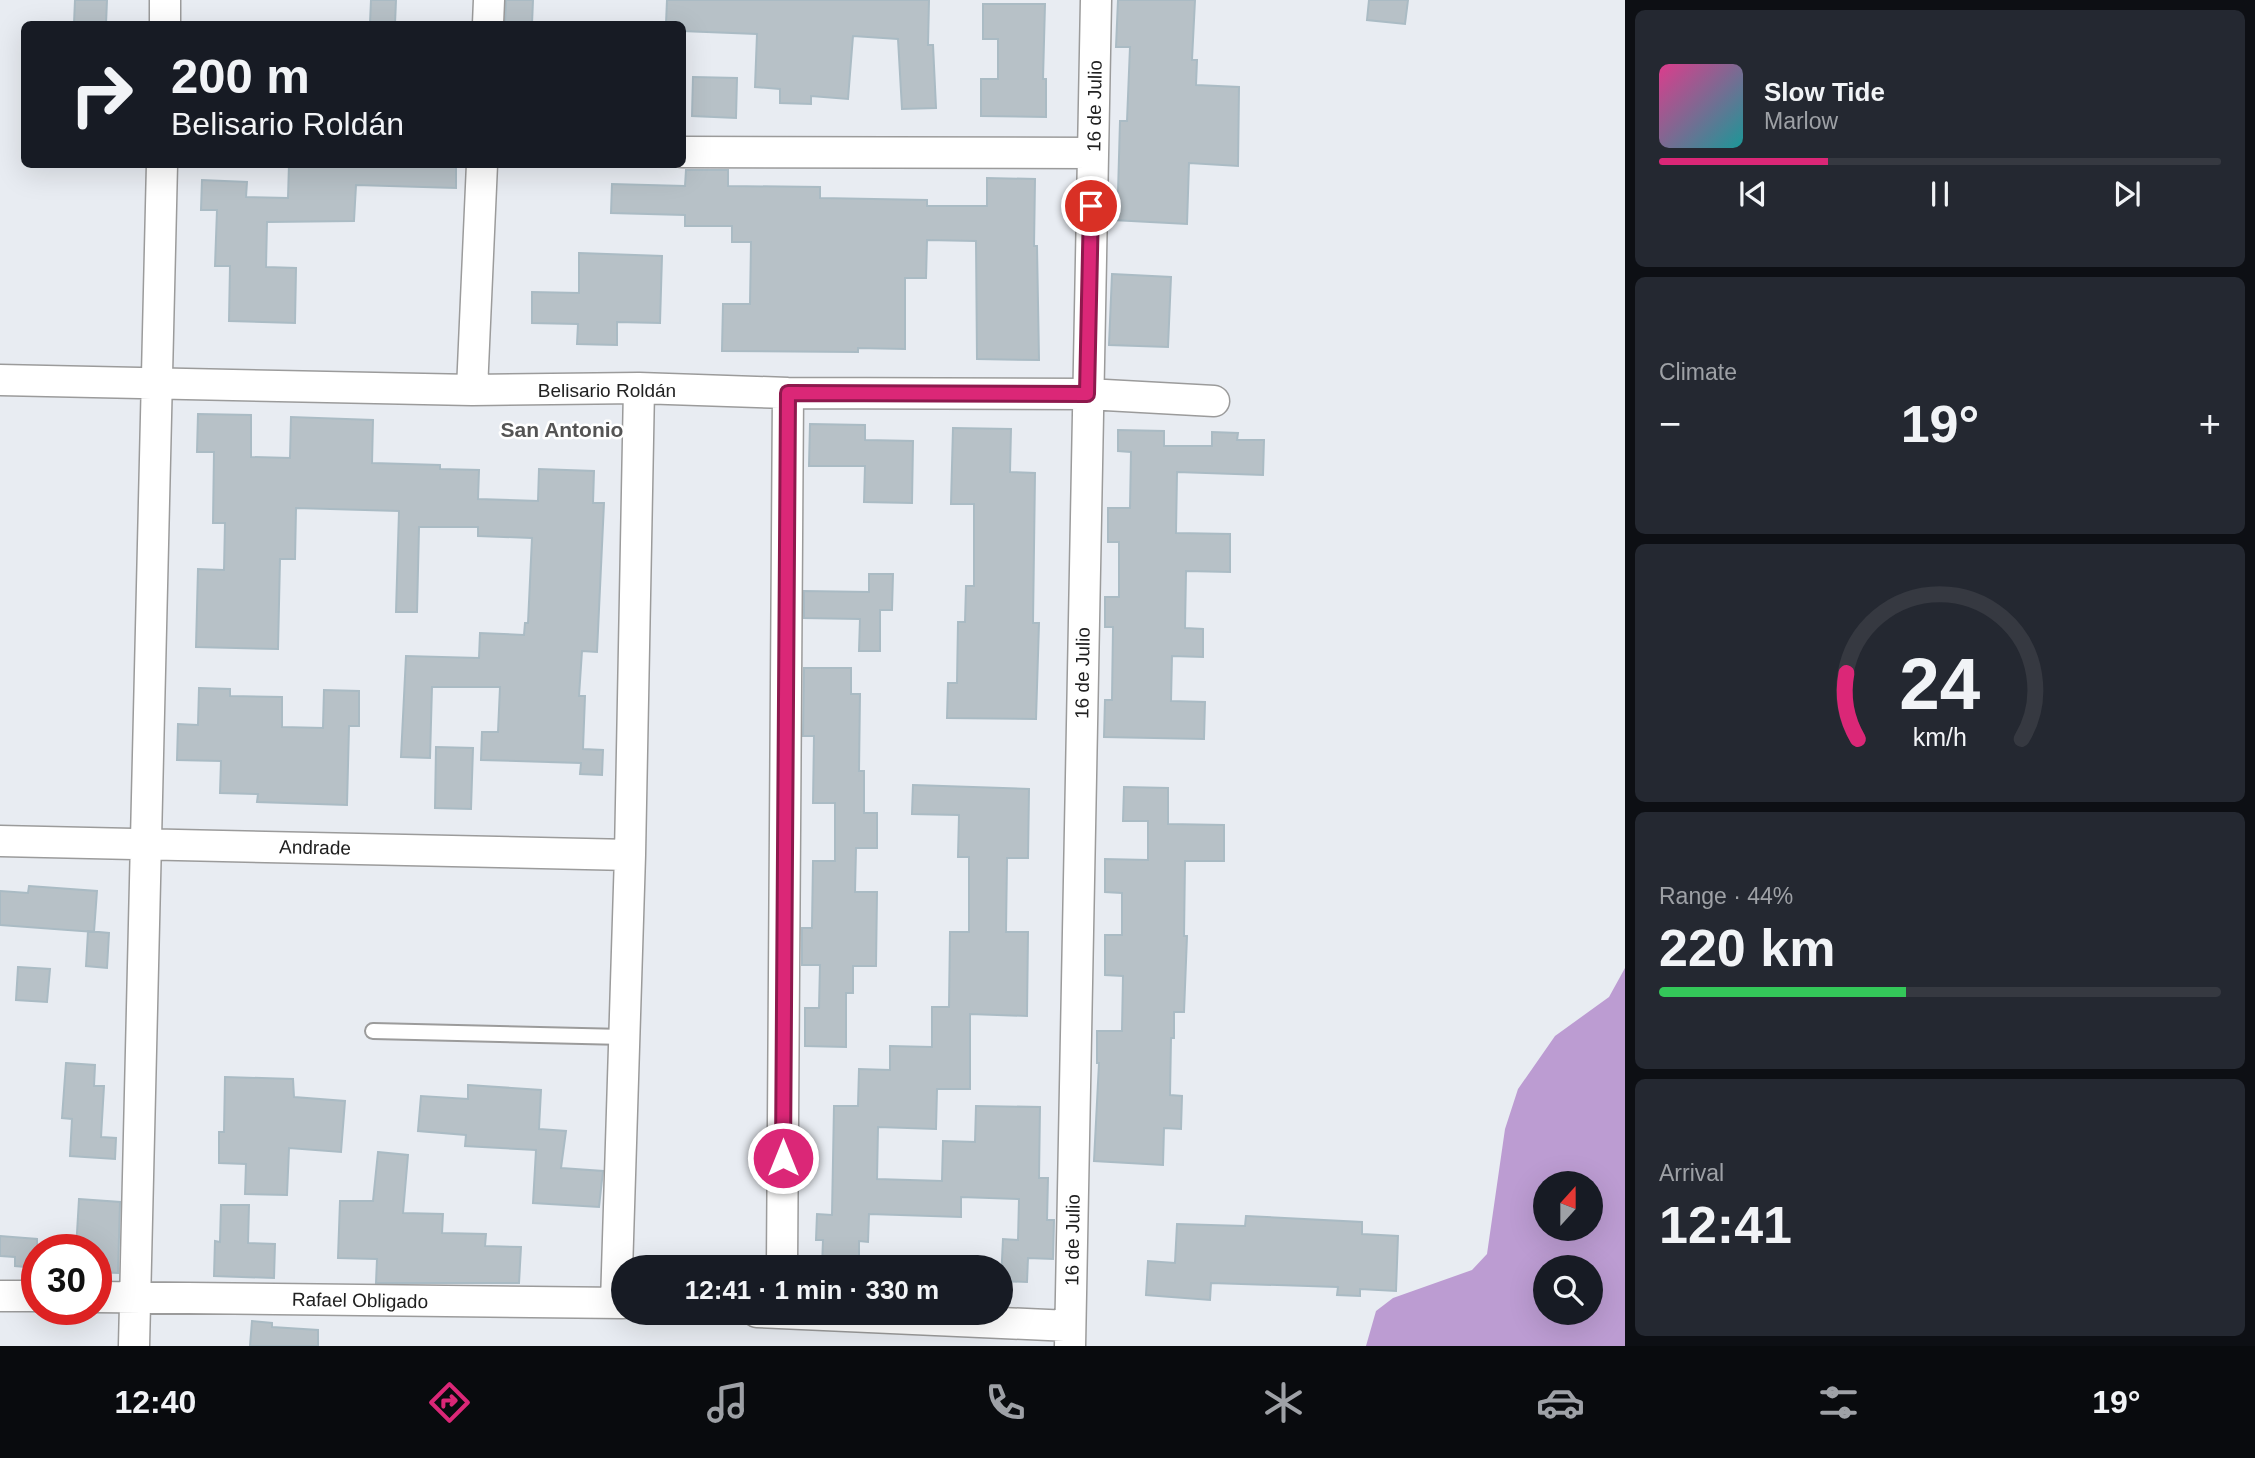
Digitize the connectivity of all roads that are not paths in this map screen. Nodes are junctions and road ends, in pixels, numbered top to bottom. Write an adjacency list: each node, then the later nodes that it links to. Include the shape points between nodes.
1 (165, 0): 4 (street)
2 (489, 0): 5 (street)
3 (1096, 0): 7 (street, 16 de Julio)
4 (165, 21)
5 (488, 21)
6 (686, 152): 7 (street)
7 (1093, 153): 15 (street, 16 de Julio)
8 (162, 168): 11 (street)
9 (482, 168): 13 (street)
10 (0, 380): 11 (street, Belisario Roldán)
11 (158, 385): 13 (street, Belisario Roldán); 18 (street)
12 (639, 388): 13 (street, Belisario Roldán); 14 (street, Belisario Roldán); 19 (street)
13 (471, 390)
14 (788, 393): 15 (street, Belisario Roldán); 23 (street)
15 (1087, 394): 16 (street, Belisario Roldán); 30 (street, 16 de Julio)
16 (1214, 401)
17 (0, 841): 18 (street, Andrade)
18 (144, 844): 19 (street, Andrade); 27 (street)
19 (630, 855): 21 (street)
20 (373, 1031): 21 (lane)
21 (625, 1037): 22 (street)
22 (621, 1255)
23 (782, 1255)
24 (0, 1296): 25 (street)
25 (21, 1296)
26 (112, 1297): 27 (street, Rafael Obligado)
27 (136, 1297): 28 (street, Rafael Obligado); 31 (street)
28 (611, 1303)
29 (928, 1325): 30 (street)
30 (1070, 1336)
31 (134, 1346)

